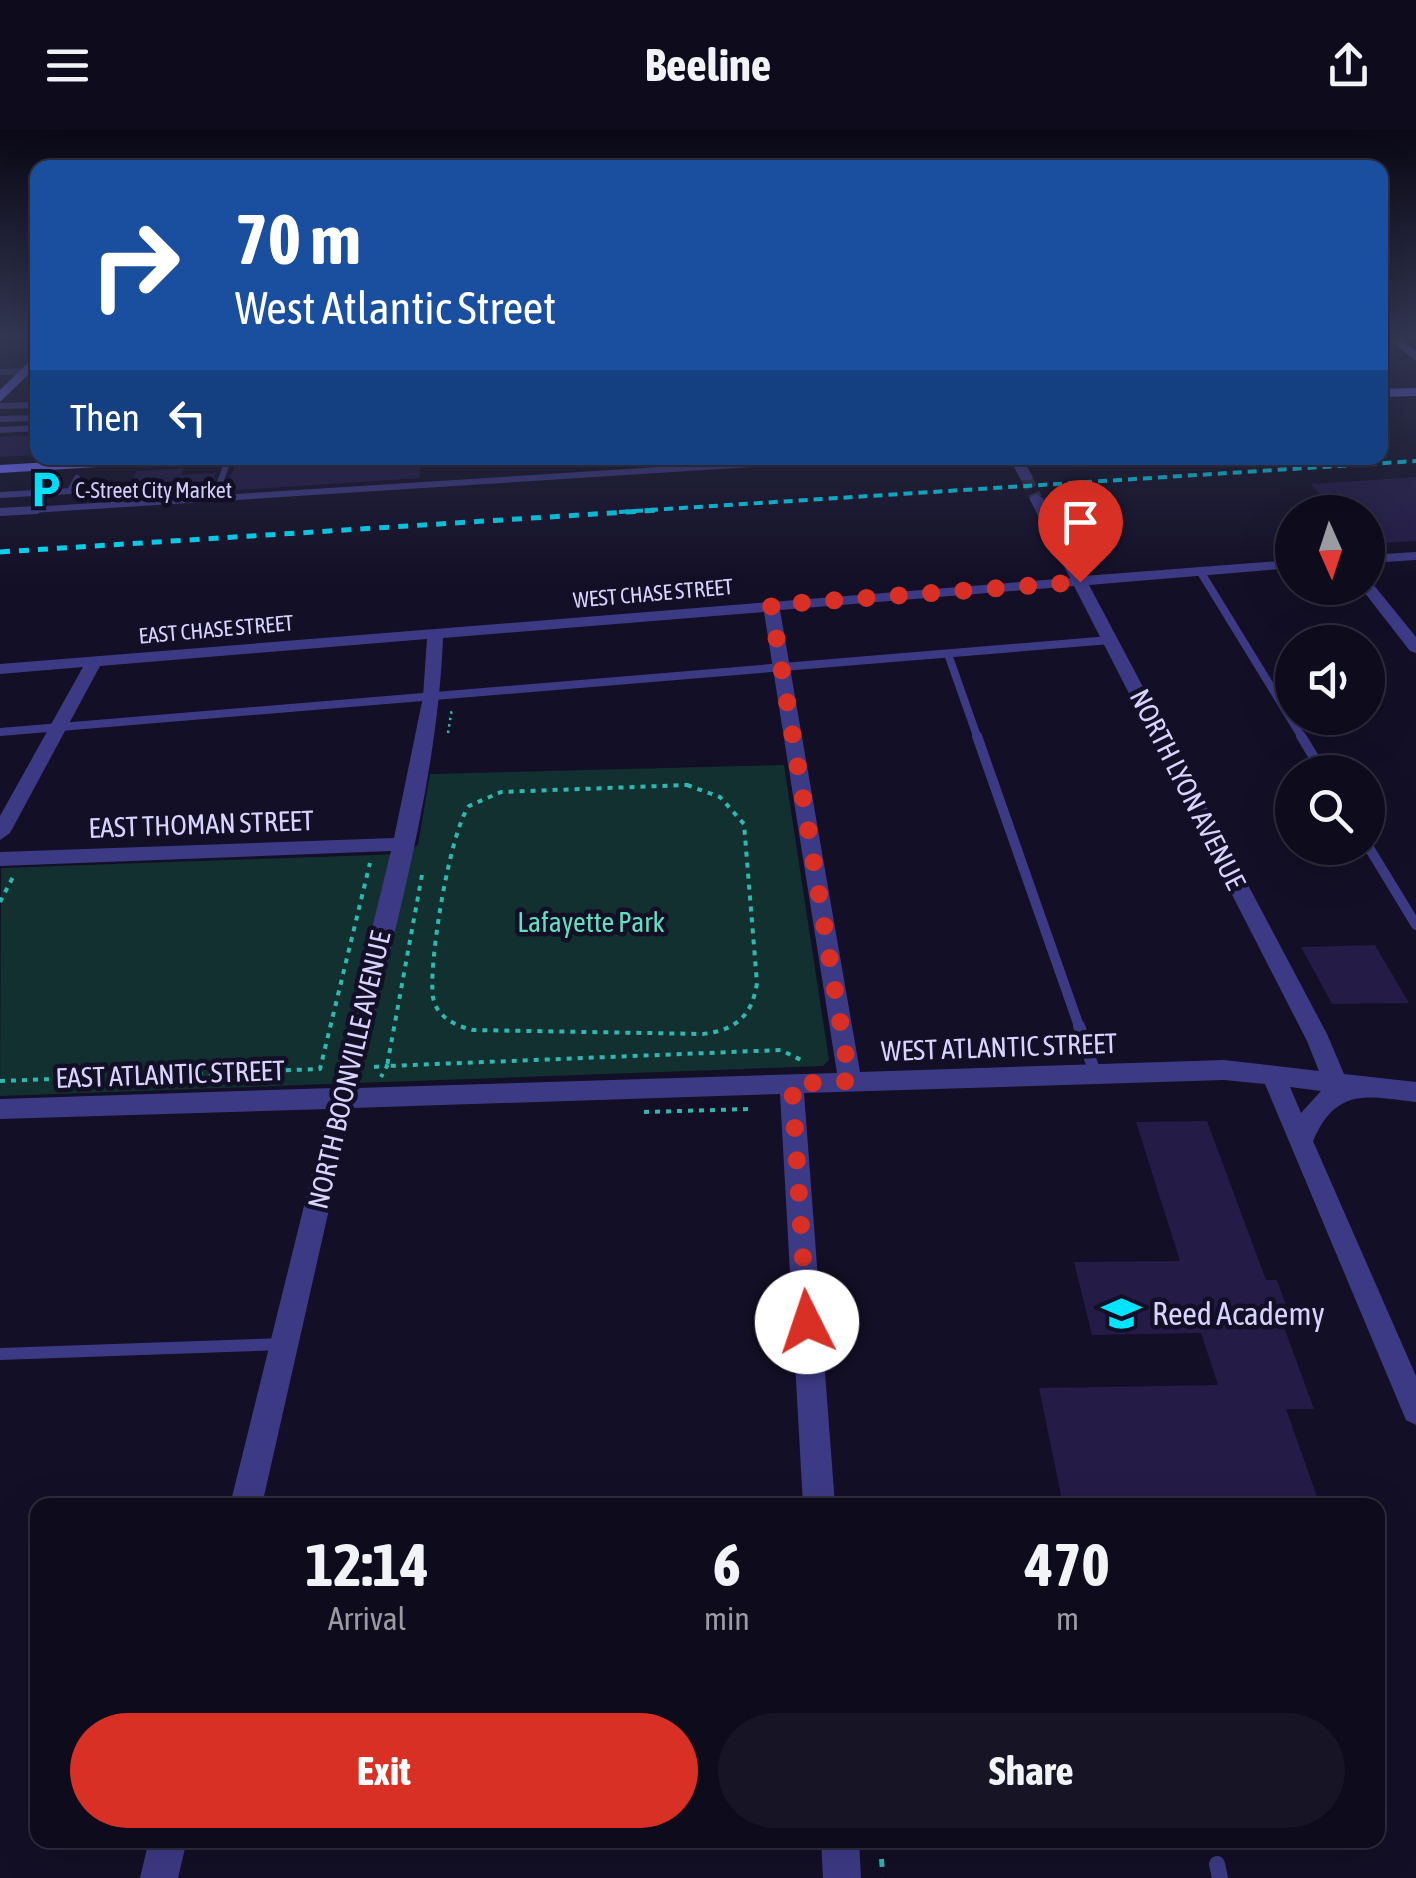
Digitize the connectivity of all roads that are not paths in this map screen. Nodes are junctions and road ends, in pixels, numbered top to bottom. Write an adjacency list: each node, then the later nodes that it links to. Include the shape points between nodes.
1 (0, 418): 2 (lane)
2 (30, 418)
3 (30, 428): 4 (lane)
4 (0, 430)
5 (65, 465): 9 (street)
6 (226, 465): 12 (lane)
7 (692, 465): 15 (lane)
8 (1020, 465): 10 (street)
9 (0, 469)
10 (1026, 477)
11 (77, 478): 13 (lane, via 70,491)
12 (218, 488)
13 (0, 496)
14 (1036, 498): 20 (street, NORTH LYON AVENUE)
15 (0, 512)
16 (1416, 556): 17 (street)
17 (1385, 558)
18 (1275, 565): 19 (street, WEST CHASE STREET)
19 (1200, 572): 20 (street, WEST CHASE STREET); 33 (lane)
20 (1080, 582): 21 (street, WEST CHASE STREET); 24 (street, NORTH LYON AVENUE)
21 (771, 605): 23 (street, WEST CHASE STREET); 28 (street)
22 (1382, 605): 25 (street)
23 (435, 634): 27 (street, EAST CHASE STREET); 30 (street, NORTH BOONVILLE AVENUE)
24 (1110, 640): 26 (lane); 43 (street, NORTH LYON AVENUE)
25 (1416, 648)
26 (948, 654): 28 (lane); 39 (lane)
27 (94, 662): 29 (street, EAST CHASE STREET); 31 (street)
28 (782, 668): 30 (lane); 42 (street)
29 (0, 670)
30 (432, 697): 31 (lane); 35 (street, NORTH BOONVILLE AVENUE)
31 (58, 727): 32 (lane); 34 (street)
32 (0, 732)
33 (1313, 755)
34 (0, 833)
35 (401, 851): 36 (street, EAST THOMAN STREET); 46 (street, NORTH BOONVILLE AVENUE)
36 (0, 859)
37 (1380, 865): 38 (lane)
38 (1416, 925)
39 (1096, 1073): 41 (street, WEST ATLANTIC STREET, via 1224,1070); 42 (street, WEST ATLANTIC STREET)
40 (802, 1075): 42 (street, WEST ATLANTIC STREET); 46 (street, WEST ATLANTIC STREET); 53 (street)
41 (1274, 1078): 43 (street, WEST ATLANTIC STREET); 48 (street)
42 (850, 1081)
43 (1335, 1082): 44 (street, WEST ATLANTIC STREET)
44 (1364, 1087): 45 (street, WEST ATLANTIC STREET); 48 (street, via 1330,1095 1314,1110)
45 (1416, 1092)
46 (342, 1096): 47 (street, EAST ATLANTIC STREET); 49 (street, NORTH BOONVILLE AVENUE)
47 (0, 1109)
48 (1301, 1141): 51 (street)
49 (284, 1344): 50 (lane); 52 (street, NORTH BOONVILLE AVENUE)
50 (0, 1354)
51 (1416, 1410)
52 (248, 1498)
53 (818, 1498)
54 (166, 1848): 56 (street)
55 (840, 1848): 57 (street)
56 (160, 1878)
57 (842, 1878)

